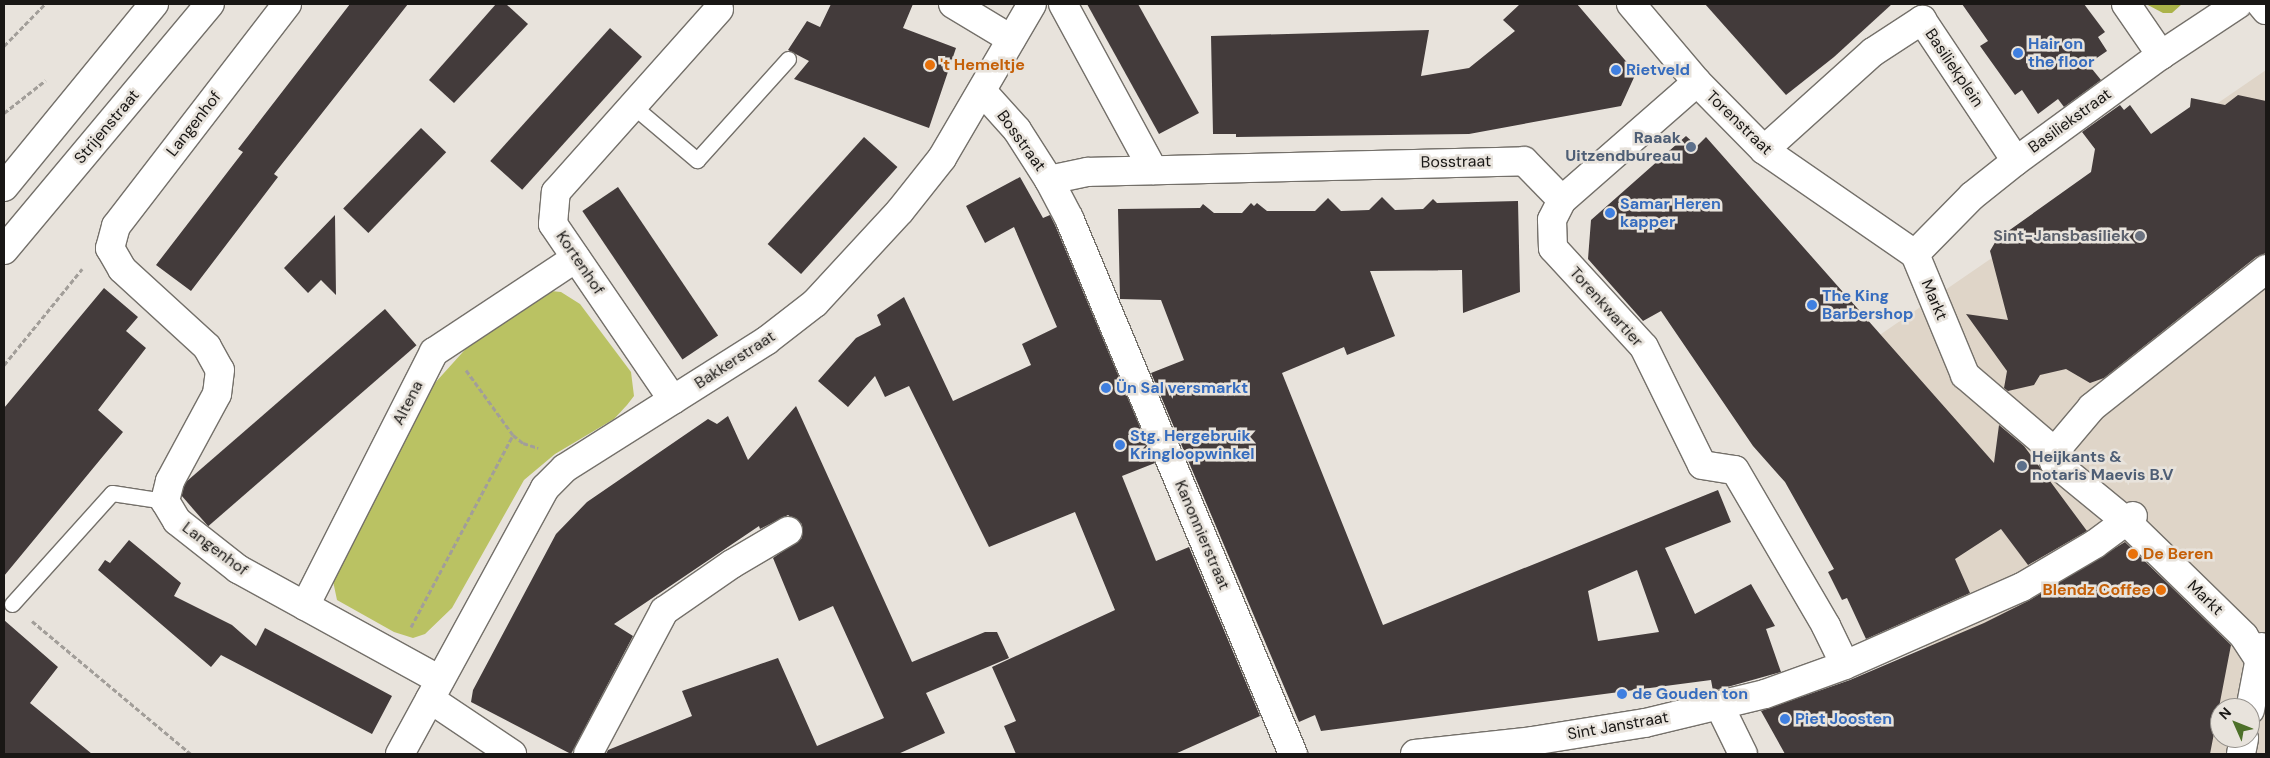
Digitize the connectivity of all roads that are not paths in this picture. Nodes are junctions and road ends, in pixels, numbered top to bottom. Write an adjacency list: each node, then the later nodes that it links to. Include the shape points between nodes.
1 (154, 4): 23 (street)
2 (210, 4): 25 (street, Strijenstraat)
3 (287, 4): 31 (street, Langenhof, via 116,226 110,248 122,269 207,347 220,370 217,394 170,481)
4 (953, 4): 13 (street)
5 (1032, 4): 13 (street, Bakkerstraat)
6 (1063, 4): 21 (street)
7 (1631, 4): 16 (street, Torenstraat)
8 (2126, 4): 14 (street)
9 (2261, 4): 12 (street)
10 (2223, 7): 14 (street, Basiliekstraat)
11 (719, 9): 18 (street, Kortenhof)
12 (2266, 10)
13 (1011, 39): 17 (street, Bakkerstraat)
14 (2161, 54): 20 (street, Basiliekstraat)
15 (788, 59): 18 (lane, via 697,160)
16 (1697, 82): 19 (street, Torenstraat); 24 (street)
17 (982, 91): 22 (street, Bosstraat, via 1017,130); 29 (street, Bakkerstraat, via 930,173 900,211 815,303 766,341)
18 (633, 106): 27 (street, Kortenhof, via 556,192 553,224)
19 (1764, 150): 20 (street, Basiliekplein, via 1873,52 1922,20); 26 (street, Torenstraat)
20 (2016, 161): 26 (street, Basiliekstraat, via 1972,196)
21 (1153, 170): 22 (street, Bosstraat, via 1088,172); 24 (street, Bosstraat, via 1524,161)
22 (1049, 180): 44 (street, Kanonnierstraat, via 1069,218)
23 (4, 187)
24 (1562, 200): 37 (street, Torenkwartier, via 1552,220 1553,248 1644,347 1702,465 1735,470 1826,626)
25 (4, 250)
26 (1915, 254): 30 (street, Markt, via 1965,375)
27 (576, 258): 29 (street, Kortenhof); 35 (street, Altena, via 434,352)
28 (2266, 269): 30 (street, via 2092,407)
29 (673, 400): 38 (street, Bakkerstraat, via 565,468 545,488)
30 (2057, 453): 32 (street, Markt, via 2054,462)
31 (165, 501): 34 (lane, via 112,494); 35 (street, Langenhof, via 177,521 210,550)
32 (2130, 519): 36 (street, Markt); 37 (street, Sint Janstraat, via 2095,544 2022,586)
33 (788, 531): 43 (street, via 732,564 664,611)
34 (12, 604)
35 (305, 606): 38 (street, Langenhof, via 396,654)
36 (2263, 653): 39 (street)
37 (1845, 665): 40 (street, Sint Janstraat)
38 (435, 689): 41 (street, Bakkerstraat); 42 (street)
39 (2253, 698)
40 (1720, 707): 45 (street, Sint Janstraat, via 1532,741); 46 (street)
41 (400, 754)
42 (512, 754)
43 (588, 754)
44 (1293, 754)
45 (1415, 754)
46 (1743, 754)

